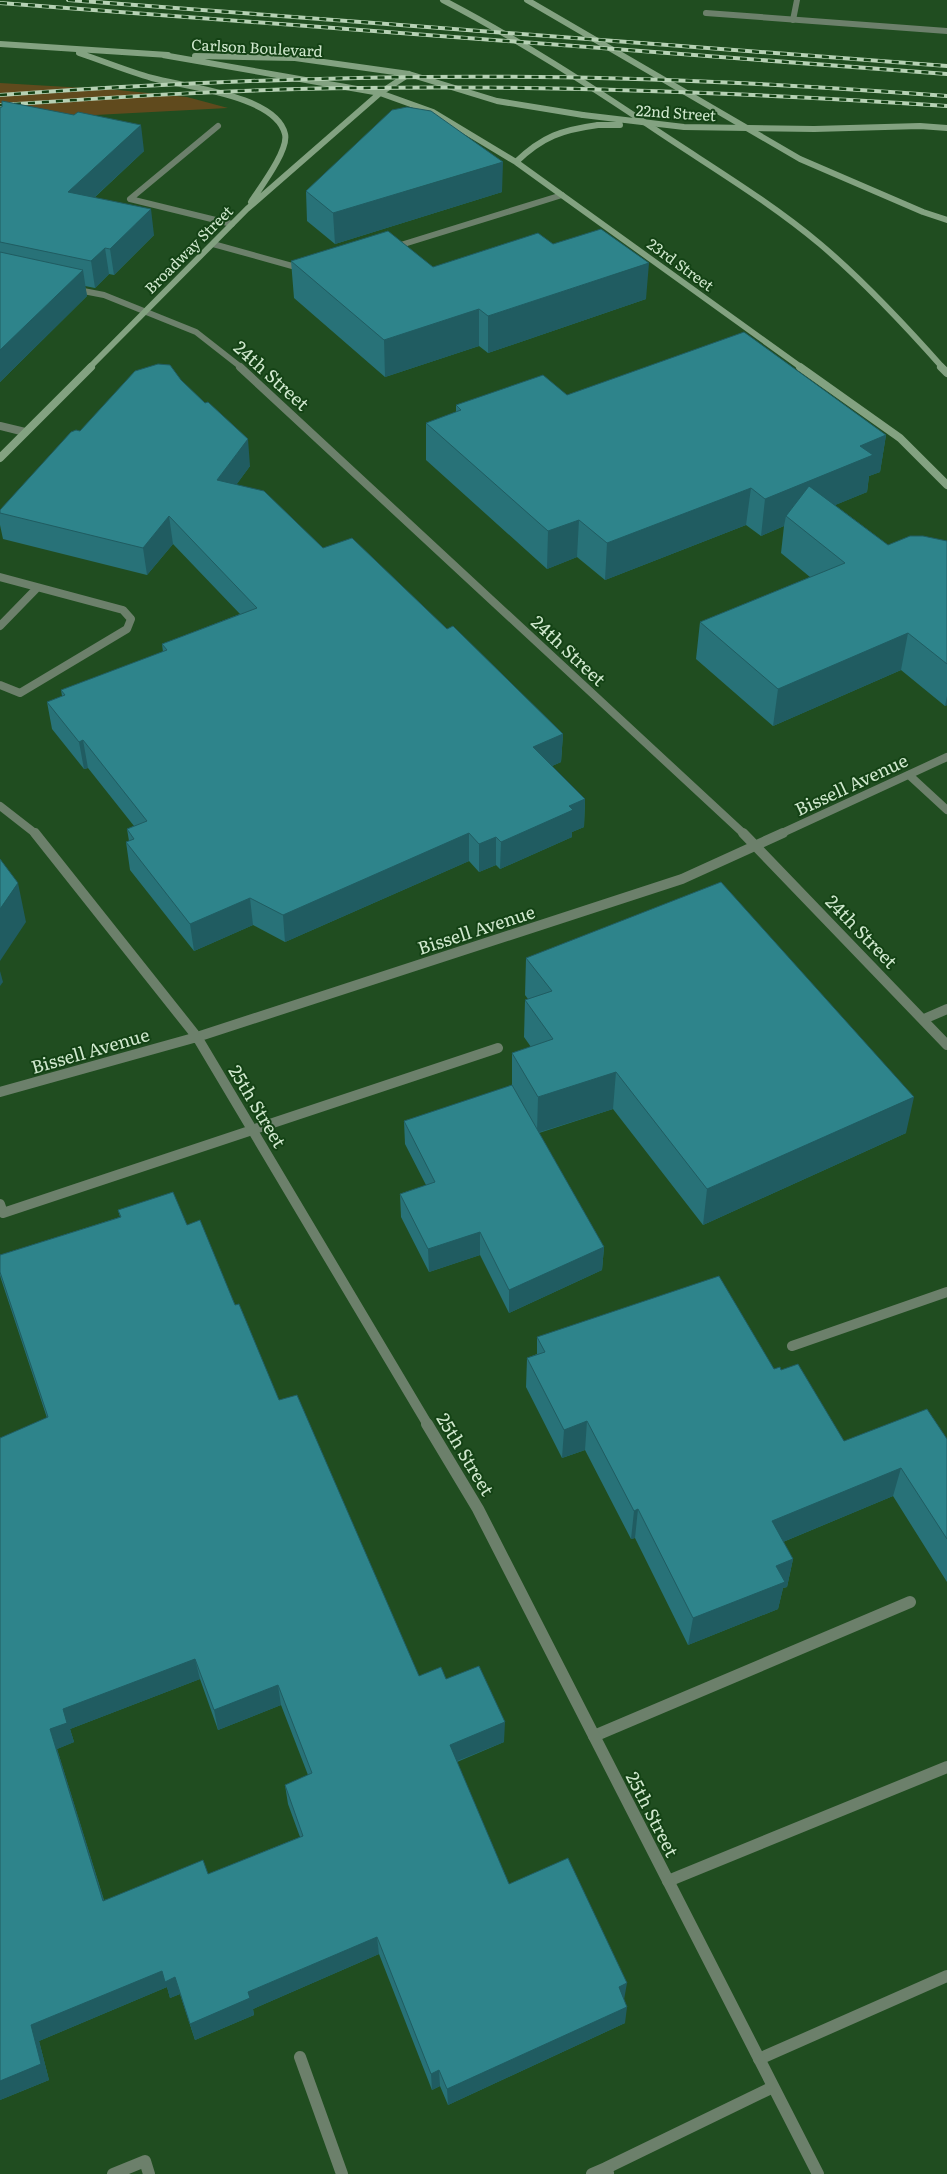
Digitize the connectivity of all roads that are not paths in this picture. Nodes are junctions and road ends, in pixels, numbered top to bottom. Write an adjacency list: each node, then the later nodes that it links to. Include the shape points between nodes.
1 (443, 0): 27 (main road, via 497,27 568,70 776,212 840,261 904,324)
2 (527, 0): 20 (main road, via 800,160)
3 (798, 0): 5 (street)
4 (706, 13): 5 (street)
5 (793, 20): 7 (street)
6 (947, 26): 7 (street)
7 (932, 30): 8 (street)
8 (947, 31)
9 (0, 44): 10 (main road, Carlson Boulevard)
10 (66, 49): 11 (main road, Carlson Boulevard); 19 (main road, via 154,78 236,97 274,117 285,135 284,146)
11 (163, 55): 12 (main road, Carlson Boulevard, via 295,58); 13 (main road, Carlson Boulevard)
12 (409, 74): 13 (main road, Broadway Street); 15 (main road, 22nd Street, bridge, via 497,101)
13 (380, 93): 17 (main road, 23rd Street, via 433,112); 19 (main road, Broadway Street)
14 (218, 126): 21 (street, via 130,199)
15 (684, 127): 16 (main road, 22nd Street, bridge); 17 (main road, bridge, via 598,125 559,131 539,141)
16 (947, 128)
17 (516, 162): 18 (main road, 23rd Street)
18 (562, 195): 23 (street); 31 (main road, 23rd Street, via 900,438)
19 (247, 209): 21 (main road, Broadway Street)
20 (947, 220)
21 (232, 224): 22 (main road, Broadway Street)
22 (213, 244): 24 (street); 26 (main road, Broadway Street)
23 (381, 251)
24 (311, 271)
25 (66, 287): 26 (street, 24th Street, via 104,296)
26 (143, 312): 29 (main road, Broadway Street); 40 (street, 24th Street, via 196,332 229,356)
27 (947, 374)
28 (0, 426): 29 (street)
29 (26, 432): 30 (main road, Broadway Street)
30 (0, 458)
31 (947, 485)
32 (0, 577): 33 (street)
33 (37, 588): 34 (street); 35 (street, via 123,610 131,619 127,629 20,693)
34 (0, 626)
35 (0, 685)
36 (947, 757): 37 (street, Bissell Avenue)
37 (909, 775): 39 (street); 40 (street, Bissell Avenue)
38 (0, 806): 43 (street, 25th Street, via 35,832)
39 (947, 810)
40 (756, 845): 42 (street, 24th Street); 43 (street, Bissell Avenue, via 682,879)
41 (947, 1009): 42 (street)
42 (924, 1019): 44 (street, 24th Street)
43 (197, 1037): 46 (street, Bissell Avenue); 47 (street, 25th Street)
44 (947, 1045)
45 (498, 1048): 47 (street)
46 (0, 1092)
47 (253, 1130): 48 (street, via 3,1213); 52 (street, 25th Street, via 478,1508)
48 (0, 1204)
49 (947, 1292): 50 (street)
50 (792, 1346)
51 (910, 1602): 52 (street)
52 (594, 1736): 54 (street, 25th Street)
53 (947, 1767): 54 (street)
54 (668, 1881): 57 (street, 25th Street)
55 (947, 1976): 57 (street)
56 (300, 2057): 62 (street)
57 (759, 2059): 58 (street, 25th Street)
58 (773, 2087): 59 (street); 63 (street, 25th Street)
59 (602, 2172)
60 (113, 2174): 61 (street, via 145,2161)
61 (149, 2174)
62 (342, 2174)
63 (818, 2174)

